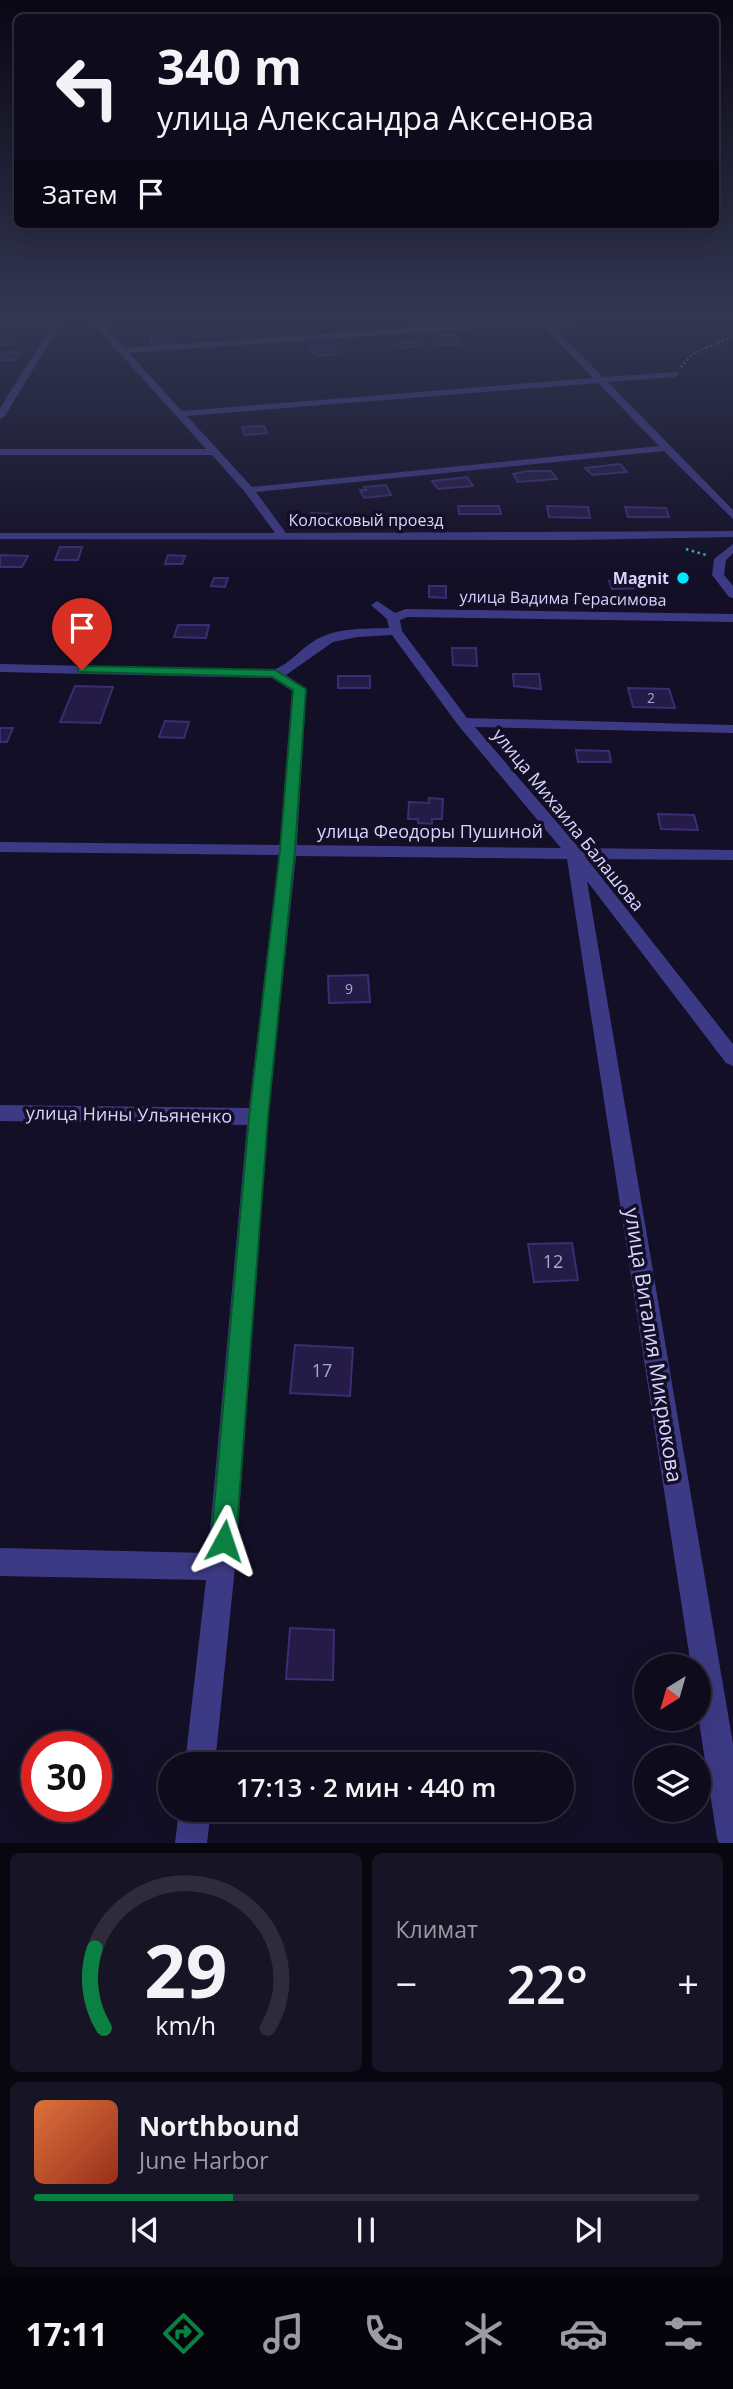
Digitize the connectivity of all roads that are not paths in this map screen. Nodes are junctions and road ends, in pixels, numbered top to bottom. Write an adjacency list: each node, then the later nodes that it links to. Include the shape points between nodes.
1 (171, 403): 4 (street)
2 (310, 403): 4 (street)
3 (626, 403): 5 (street)
4 (181, 414): 7 (street)
5 (668, 448): 8 (street); 9 (street)
6 (0, 452): 7 (street)
7 (212, 452): 8 (street)
8 (249, 491): 11 (street)
9 (733, 516)
10 (733, 534): 11 (street, Колосковый проезд)
11 (282, 535): 12 (street, Колосковый проезд)
12 (0, 536)
13 (733, 547): 14 (street, via 720,559 718,575)
14 (733, 594)
15 (377, 605): 17 (street, улица Михаила Балашова)
16 (733, 618): 17 (street, улица Вадима Герасимова, via 406,614)
17 (394, 625): 19 (street, улица Вадима Герасимова, via 320,643 294,667); 20 (street, улица Михаила Балашова)
18 (0, 668): 19 (street)
19 (275, 674): 23 (street, via 299,689)
20 (463, 722): 21 (street); 24 (street, улица Михаила Балашова)
21 (733, 729)
22 (0, 847): 23 (street, улица Феодоры Пушиной)
23 (288, 850): 24 (street, улица Феодоры Пушиной); 28 (street)
24 (574, 853): 25 (street, улица Феодоры Пушиной); 26 (street, улица Михаила Балашова); 33 (street, улица Виталия Микрюкова)
25 (733, 855)
26 (733, 1058)
27 (0, 1113): 28 (street, улица Нины Ульяненко)
28 (258, 1117): 30 (street)
29 (0, 1562): 30 (street)
30 (221, 1567): 31 (street)
31 (201, 1752)
32 (194, 1822): 34 (street)
33 (733, 1838)
34 (191, 1843)

